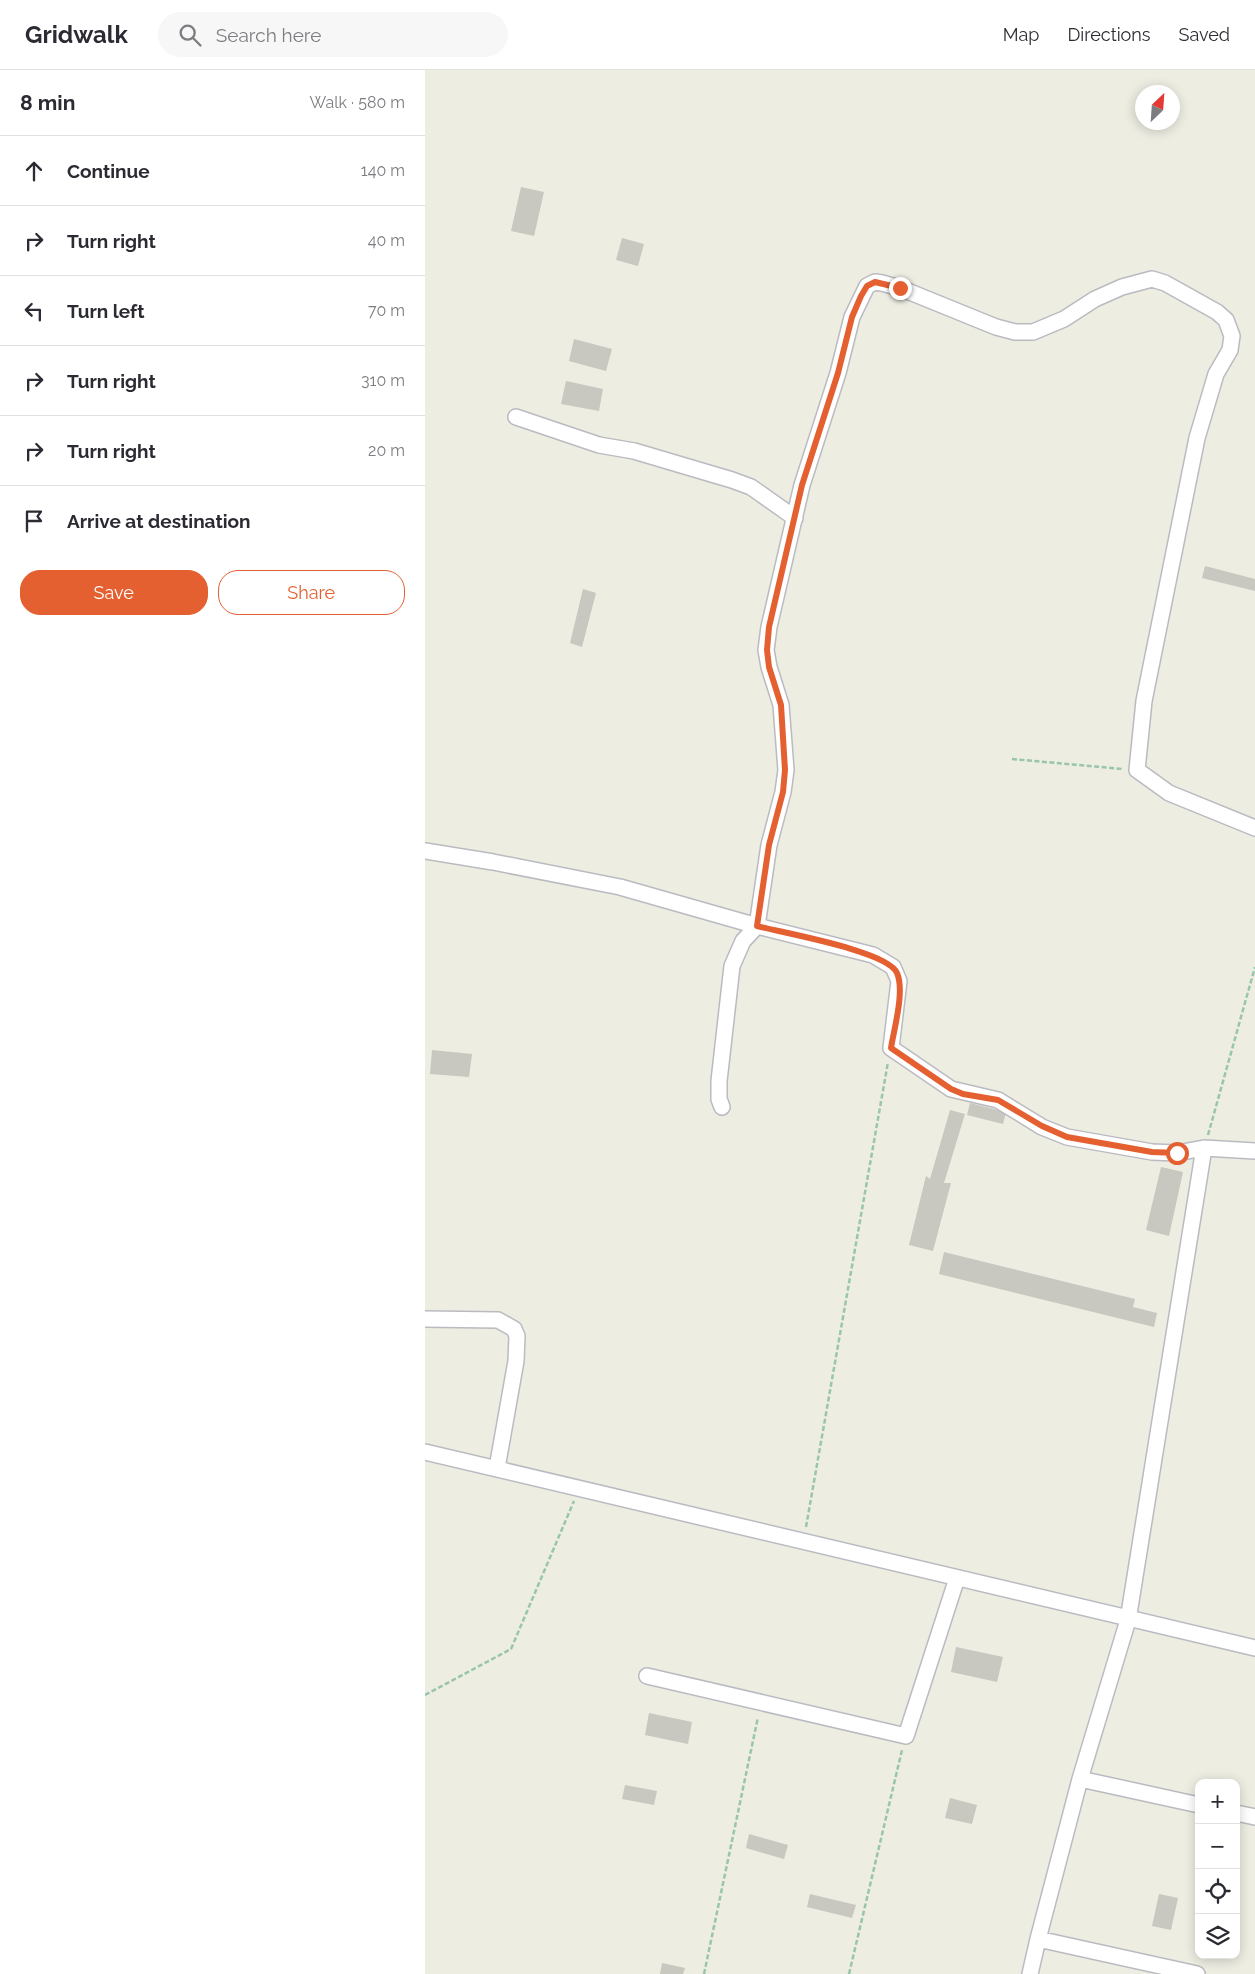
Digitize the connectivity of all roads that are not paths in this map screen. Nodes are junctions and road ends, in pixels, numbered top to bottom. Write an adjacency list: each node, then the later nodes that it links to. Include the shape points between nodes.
1 (516, 417): 2 (street, via 599,445 643,453 732,480 751,487)
2 (795, 518): 3 (street, via 852,317 867,286 875,282 900,288 1015,332 1033,332 1064,319 1095,299 1152,279 1217,312 1230,327 1230,350 1216,374 1197,438 1144,701 1137,770 1169,793); 5 (street, via 773,605 767,650 781,705 785,770)
3 (1255, 828)
4 (425, 851): 5 (street, via 620,887)
5 (757, 926): 6 (street, via 743,941 732,966 719,1081); 7 (street, via 873,955 893,967 899,981 899,995 891,1048 951,1089 998,1100 1067,1137 1152,1152 1177,1153)
6 (722, 1107)
7 (1204, 1148): 8 (street); 13 (street)
8 (1255, 1151)
9 (425, 1319): 11 (street, via 498,1320 514,1329 517,1336 516,1361)
10 (425, 1452): 11 (street)
11 (497, 1468): 12 (street)
12 (957, 1578): 13 (street); 15 (street, via 906,1736)
13 (1129, 1620): 14 (street); 16 (street)
14 (1255, 1648)
15 (647, 1676)
16 (1080, 1779): 17 (street); 20 (street)
17 (1195, 1804)
18 (1240, 1814): 19 (street)
19 (1255, 1817)
20 (1038, 1939): 21 (street); 22 (street)
21 (1030, 1974)
22 (1197, 1974)

